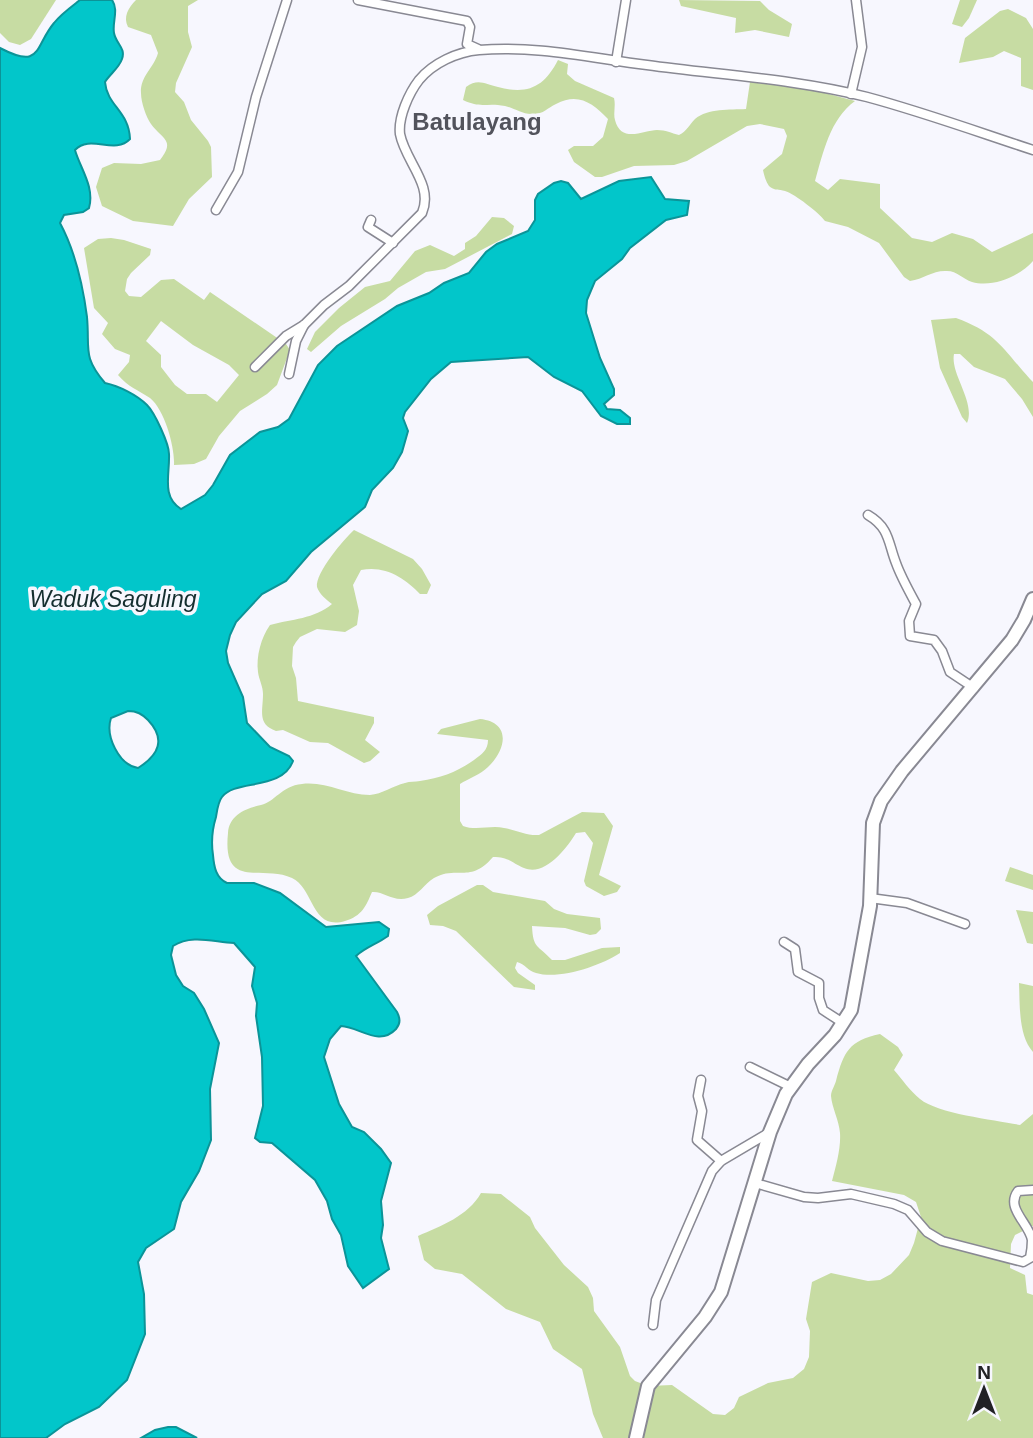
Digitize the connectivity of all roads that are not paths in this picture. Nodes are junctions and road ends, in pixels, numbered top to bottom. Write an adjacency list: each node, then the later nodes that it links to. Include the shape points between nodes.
1 (287, 0): 9 (street, via 238,172)
2 (358, 0): 5 (street, via 467,21 467,44)
3 (626, 0): 6 (street)
4 (856, 0): 7 (street, via 862,47)
5 (478, 50): 6 (street, via 569,52); 11 (street, via 430,68 412,90 400,134 426,202 422,213)
6 (616, 62): 7 (street)
7 (851, 94): 8 (street)
8 (1033, 150)
9 (216, 210)
10 (371, 220): 11 (street, via 368,227)
11 (393, 243): 12 (street)
12 (304, 325): 13 (street); 14 (street)
13 (255, 367)
14 (289, 374)
15 (868, 515): 17 (street, via 892,545 895,562 916,604 909,636 934,640 950,672)
16 (1033, 599): 17 (main road, via 1012,640)
17 (974, 688): 18 (main road, via 881,801 873,823)
18 (870, 898): 19 (street, via 907,903); 21 (main road, via 853,1004)
19 (965, 924)
20 (784, 942): 21 (street, via 794,949 798,972 819,983 823,1010)
21 (843, 1023): 24 (main road)
22 (750, 1067): 24 (street)
23 (701, 1080): 26 (street, via 698,1096 702,1111 696,1140)
24 (791, 1087): 25 (main road)
25 (770, 1132): 26 (street); 27 (main road)
26 (721, 1161): 29 (street, via 712,1171 660,1290)
27 (755, 1184): 28 (street, via 804,1197 858,1194 894,1204 908,1210 942,1241 1023,1262 1030,1258 1031,1240 1014,1197 1021,1190); 30 (main road, via 721,1292 648,1386)
28 (1033, 1190)
29 (653, 1325)
30 (636, 1438)

